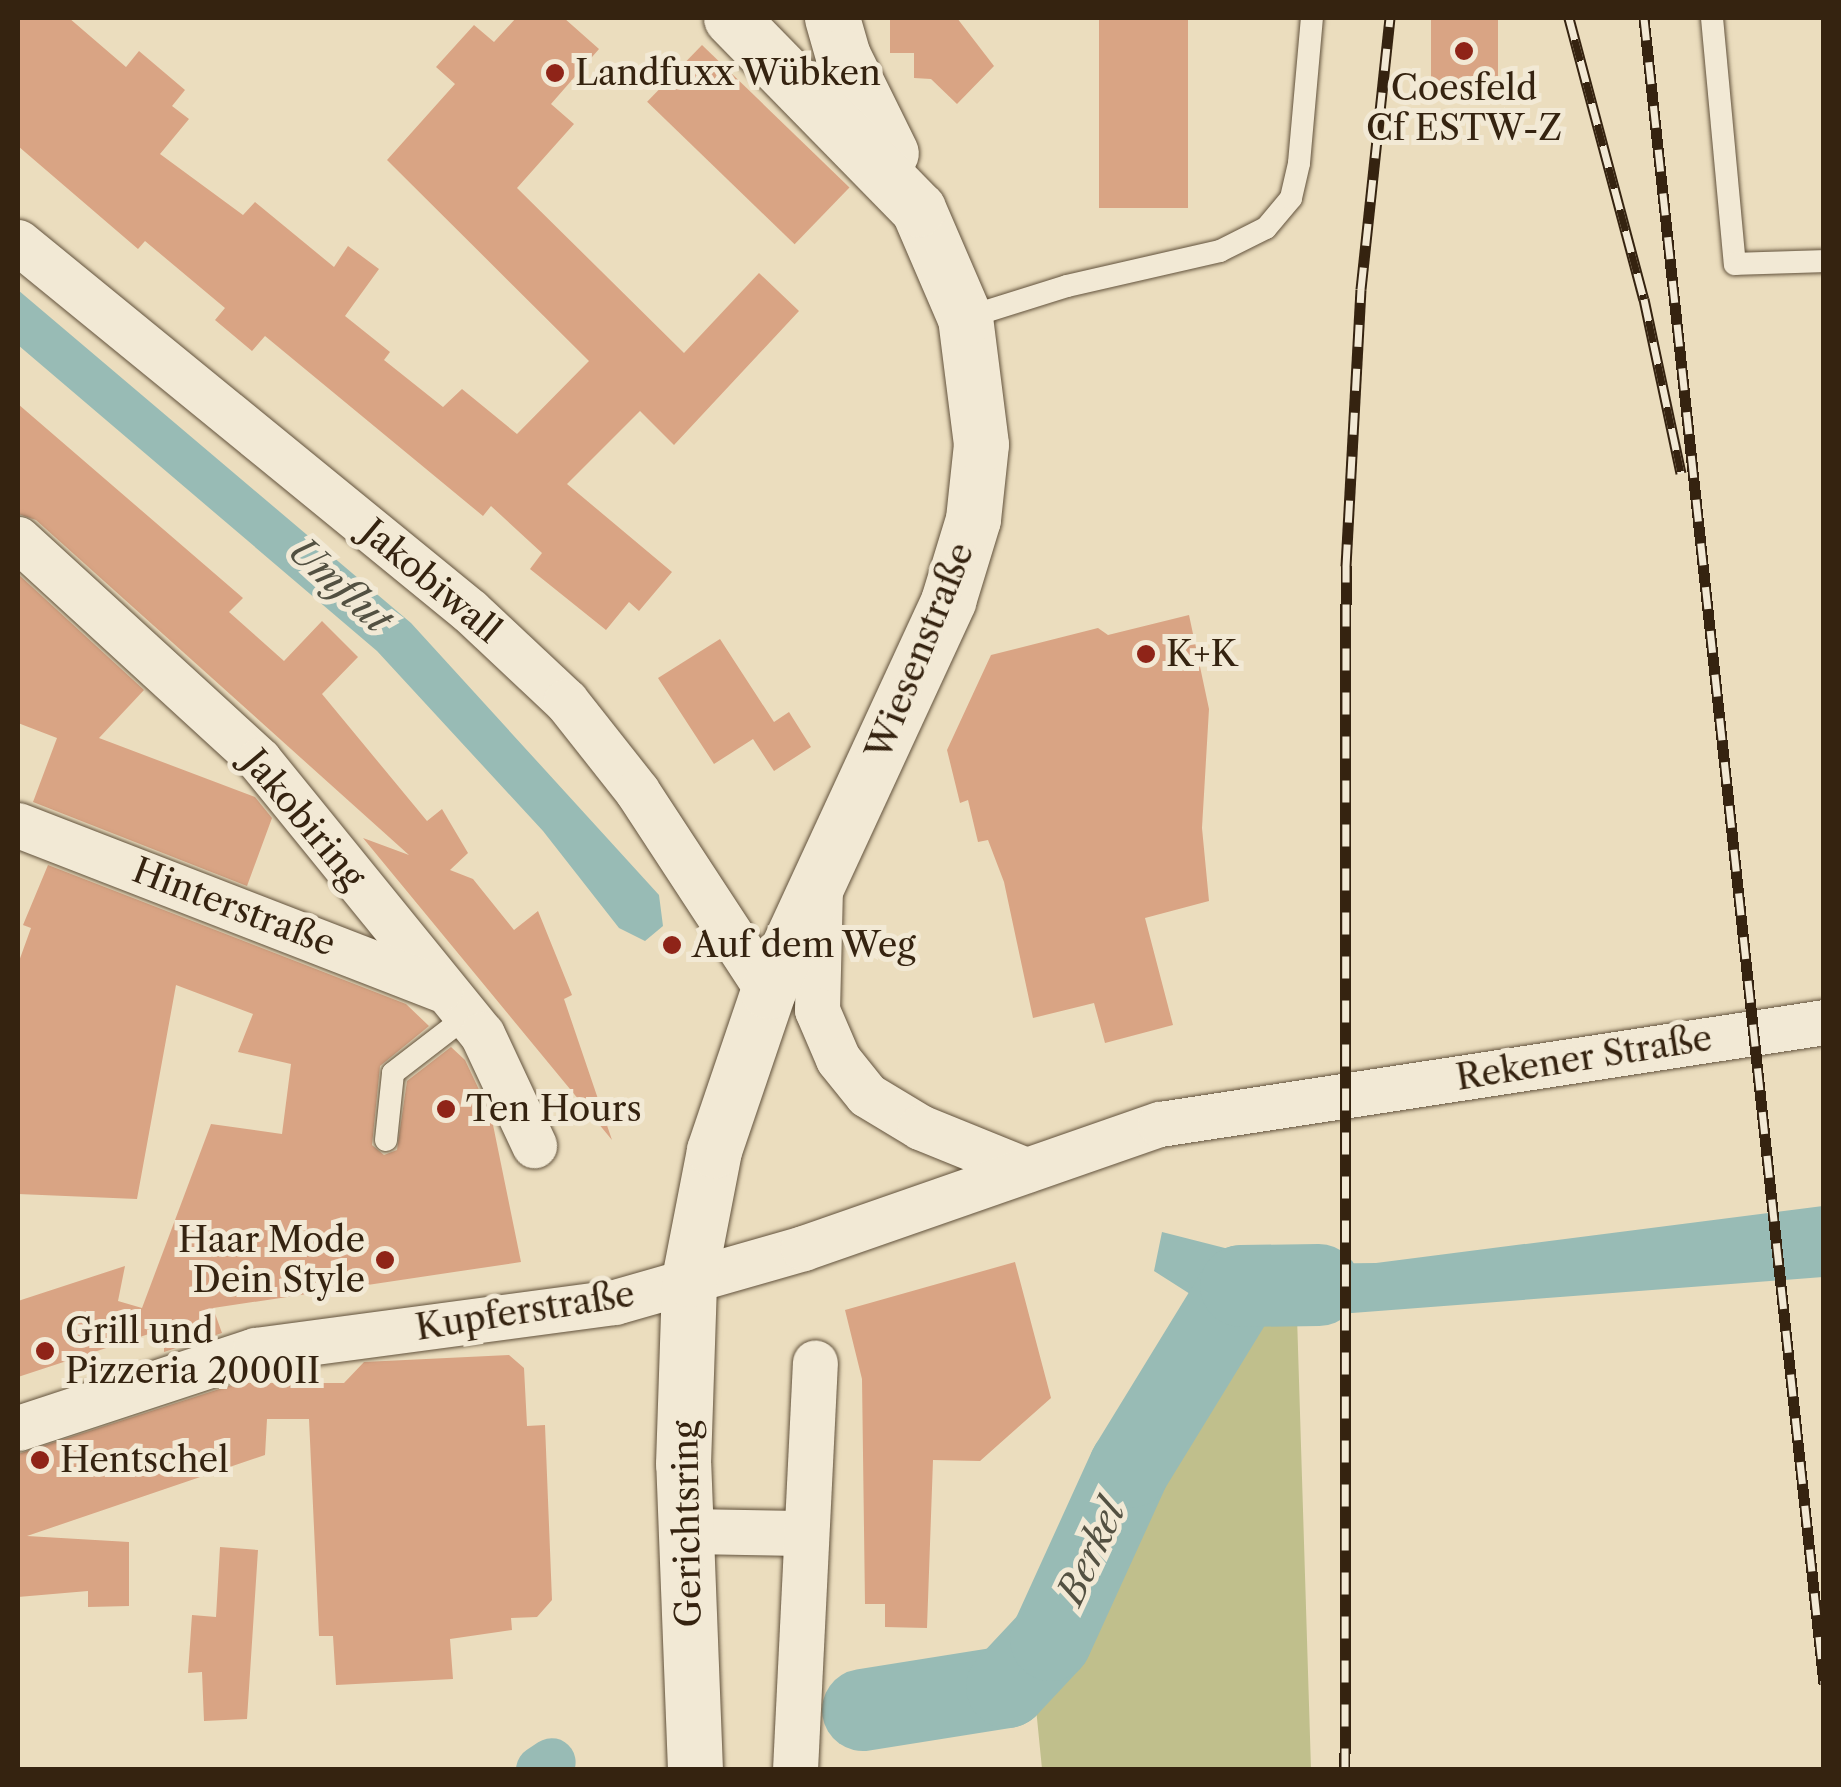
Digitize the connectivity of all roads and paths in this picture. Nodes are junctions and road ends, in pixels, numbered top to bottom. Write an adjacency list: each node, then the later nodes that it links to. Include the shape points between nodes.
1 (731, 18): 5 (street, Wiesenstraße)
2 (832, 18): 5 (street, via 865,104)
3 (1312, 18): 8 (lane, via 1300,163 1291,198 1266,228 1220,251)
4 (1712, 18): 7 (lane, via 1735,264)
5 (918, 210): 8 (street, Wiesenstraße)
6 (18, 242): 12 (street, Jakobiwall, via 470,611 566,701 637,791)
7 (1824, 261)
8 (964, 318): 11 (street, Wiesenstraße, via 981,444 964,556)
9 (18, 539): 13 (street, Jakobiring, via 259,760)
10 (18, 825): 13 (street, Hinterstraße)
11 (820, 878): 12 (street, Wiesenstraße); 18 (street, via 817,1010 838,1059 867,1095 907,1119)
12 (768, 991): 19 (street, Wiesenstraße, via 714,1150)
13 (458, 1004): 16 (lane, via 393,1073); 17 (street, Jakobiring, via 482,1034)
14 (1824, 1022): 15 (street, Rekener Straße)
15 (1344, 1093): 18 (street, Kupferstraße, via 1160,1124)
16 (386, 1140)
17 (534, 1145)
18 (1026, 1170): 19 (street, Kupferstraße, via 803,1248)
19 (689, 1278): 21 (street, Kupferstraße, via 592,1308 255,1350); 22 (street, Gerichtsring)
20 (815, 1362): 23 (street)
21 (18, 1428)
22 (685, 1531): 23 (street); 24 (street, Gerichtsring)
23 (804, 1533): 25 (street)
24 (695, 1770)
25 (795, 1770)

